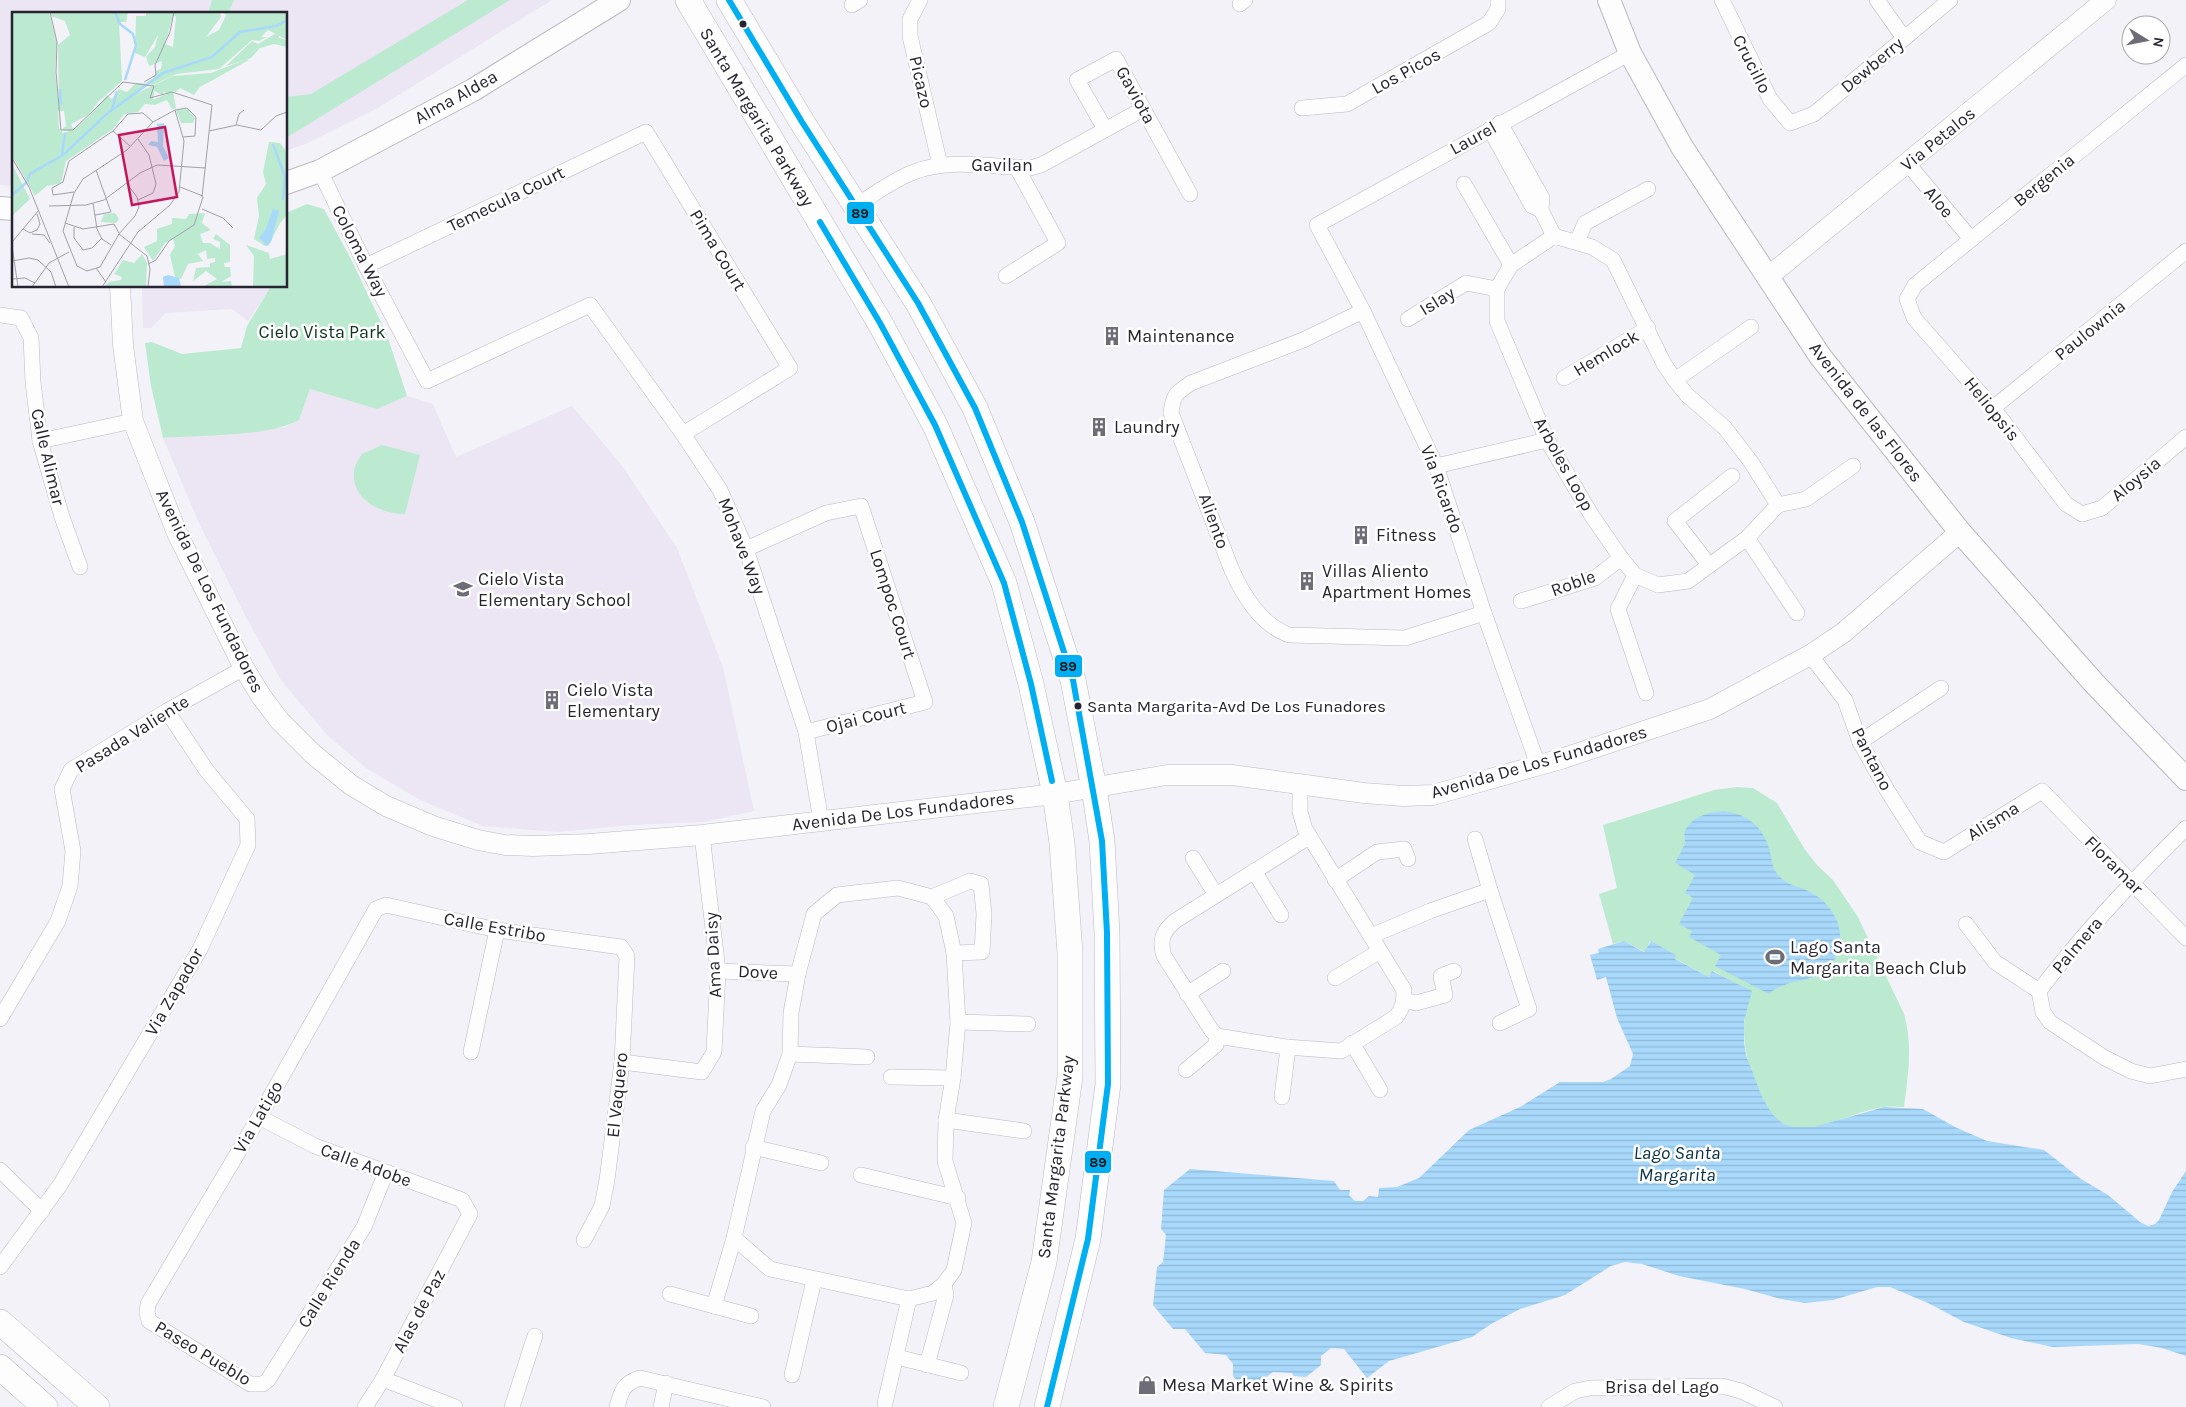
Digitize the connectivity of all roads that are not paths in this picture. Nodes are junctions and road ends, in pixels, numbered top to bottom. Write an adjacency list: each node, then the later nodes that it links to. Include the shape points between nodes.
1 (619, 0): 23 (main road, Alma Aldea, via 473,90)
2 (688, 0): 83 (main road, Santa Margarita Parkway, via 880,323 935,425 1004,583 1031,684)
3 (729, 0): 28 (main road, Santa Margarita Parkway, via 802,122)
4 (1608, 0): 12 (main road, Avenida de las Flores)
5 (1722, 0): 16 (street, Crucillo, via 1770,99)
6 (1877, 0): 11 (street)
7 (1950, 0): 11 (street, Dewberry)
8 (2106, 0): 20 (street, Via Petalos)
9 (915, 2): 21 (street, Picazo, via 910,36)
10 (1498, 4): 14 (street, Los Picos, via 1489,23 1347,104)
11 (1904, 38): 16 (street, Dewberry, via 1814,114)
12 (1630, 53): 17 (street, Laurel); 37 (main road, Avenida de las Flores, via 1682,147)
13 (2186, 66): 31 (street, Bergenia)
14 (1302, 108)
15 (1143, 109): 18 (street, Gavilan); 18 (street, Gaviota, via 1116,58 1077,80); 27 (street, Gaviota)
16 (1790, 123)
17 (1495, 126): 29 (street, Laurel); 30 (street, via 1542,198 1541,210)
18 (1105, 129): 22 (street, Gavilan, via 1041,165)
19 (646, 132): 35 (street, Temecula Court); 51 (street, Pima Court, via 790,368)
20 (1908, 164): 31 (street, Aloe); 37 (street, Via Petalos)
21 (940, 165): 22 (street, Gavilan); 28 (street, Gavilan, via 912,172)
22 (1017, 168): 36 (street, via 1058,243)
23 (320, 171): 24 (main road, Alma Aldea); 35 (street, Coloma Way)
24 (288, 182)
25 (1464, 184): 34 (street)
26 (1648, 189): 32 (street, via 1586,223)
27 (1190, 194)
28 (857, 205): 81 (main road, Santa Margarita Parkway, via 918,303 974,408 1022,522 1073,680)
29 (1317, 225): 42 (street, Via Ricardo)
30 (1554, 236): 32 (street); 34 (street, Arboles Loop)
31 (1971, 239): 40 (street, Bergenia, via 1915,285)
32 (1577, 242): 46 (street, via 1613,260)
33 (2186, 252): 49 (street, Paulownia)
34 (1511, 265): 39 (street, Arboles Loop)
35 (366, 266): 41 (street, Coloma Way, via 428,381)
36 (1006, 276)
37 (1769, 276): 60 (main road, Avenida de las Flores, via 1820,356)
38 (120, 288): 50 (street, Avenida De Los Fundadores, via 123,345)
39 (1497, 290): 44 (street, Islay, via 1466,283); 53 (street, Arboles Loop, via 1497,321)
40 (1906, 299): 49 (street, Heliopsis, via 1914,318)
41 (590, 305): 51 (street, Mohave Way)
42 (1363, 311): 55 (street, Via Ricardo); 68 (street, Aliento, via 1303,340 1191,383 1177,392 1171,413 1231,568 1241,591 1268,623 1289,635 1405,638)
43 (0, 315): 54 (street, Calle Alimar, via 21,318 31,338)
44 (1408, 319)
45 (1751, 327): 48 (street)
46 (1648, 328): 47 (street, Hemlock); 48 (street)
47 (1564, 378)
48 (1675, 380): 58 (street, via 1687,395 1726,428)
49 (1993, 408): 59 (street, Heliopsis, via 2066,504)
50 (133, 421): 54 (street); 71 (street, Avenida De Los Fundadores, via 177,533)
51 (683, 434): 62 (street, Mohave Way, via 720,490)
52 (2186, 437): 59 (street, Aloysia, via 2102,508)
53 (1547, 440): 55 (street); 63 (street, Arboles Loop)
54 (40, 441): 65 (street, Calle Alimar)
55 (1436, 466): 68 (street, Via Ricardo)
56 (1853, 466): 58 (street, via 1806,499)
57 (1732, 476): 64 (street, via 1675,521)
58 (1778, 504): 61 (street, Arboles Loop)
59 (2082, 514)
60 (1960, 532): 70 (street, Avenida De Los Fundadores, via 1843,632); 79 (main road, Avenida de las Flores, via 2094,683)
61 (1747, 538): 64 (street, Arboles Loop); 69 (street)
62 (746, 549): 74 (street, Lompoc Court, via 826,513 861,506); 76 (street, Mohave Way)
63 (1621, 558): 66 (street, Arboles Loop); 67 (street, Roble, via 1596,578)
64 (1710, 565): 66 (street, Arboles Loop, via 1688,581 1658,585)
65 (80, 566)
66 (1635, 575): 73 (street, via 1618,609)
67 (1521, 601)
68 (1484, 613): 78 (street, Via Ricardo)
69 (1797, 613)
70 (1810, 655): 77 (street, Pantano, via 1845,700); 78 (street, Avenida De Los Fundadores, via 1697,715)
71 (244, 668): 75 (street, Pasada Valiente); 86 (street, Avenida De Los Fundadores, via 279,720 313,754 386,806 433,826 478,840 533,846)
72 (1940, 688): 77 (street)
73 (1646, 693)
74 (926, 702): 76 (street, Ojai Court)
75 (167, 711): 115 (street, Pasada Valiente, via 71,770 62,789 73,851 70,886 58,921); 141 (street, Via Zapador, via 247,820 248,845 200,949)
76 (806, 732): 84 (street, Mohave Way)
77 (1860, 742): 89 (street, Pantano, via 1920,842)
78 (1538, 765): 80 (street, Avenida De Los Fundadores, via 1433,795 1373,794)
79 (2186, 779)
80 (1300, 783): 81 (street, Avenida De Los Fundadores, via 1208,774 1167,775); 87 (street, via 1300,812)
81 (1094, 788): 83 (street, Avenida De Los Fundadores); 173 (main road, Santa Margarita Parkway, via 1102,840 1107,933 1108,1084 1088,1239)
82 (2042, 791): 89 (street, Alisma); 94 (street, Floramar)
83 (1055, 794): 84 (street, Avenida De Los Fundadores); 172 (main road, Santa Margarita Parkway, via 1070,953 1070,1077 1044,1262)
84 (821, 821): 86 (street, Avenida De Los Fundadores)
85 (2186, 828): 94 (street, Palmera)
86 (702, 834): 107 (street, Ama Daisy)
87 (1308, 837): 92 (street); 93 (street)
88 (1475, 839): 95 (street)
89 (1944, 852)
90 (1193, 858): 96 (street)
91 (1408, 859): 93 (street, via 1404,849 1377,852)
92 (1254, 871): 96 (street); 99 (street)
93 (1335, 880): 102 (street)
94 (2131, 883): 103 (street, Floramar); 112 (street, Palmera, via 2074,946)
95 (1490, 890): 102 (street); 117 (street, via 1529,1009)
96 (1216, 895): 113 (street, via 1167,927 1162,936 1164,956)
97 (932, 897): 106 (street, via 946,916); 106 (street, via 970,881 980,884 984,914 982,952); 110 (street, via 898,888 837,895 814,914)
98 (372, 913): 101 (street, Calle Estribo, via 386,905); 132 (street, Via Latigo)
99 (1280, 915)
100 (1966, 924): 112 (street, Palmera, via 1995,962)
101 (497, 930): 104 (street, Calle Estribo); 122 (street)
102 (1371, 936): 105 (street)
103 (2186, 938)
104 (621, 947): 125 (street, El Vaquero, via 628,956)
105 (1380, 951): 111 (street); 114 (street, via 1404,990)
106 (954, 953): 116 (street)
107 (718, 971): 110 (street, Dove); 125 (street, Ama Daisy, via 714,1052 702,1072)
108 (1223, 971): 113 (street)
109 (1454, 971): 114 (street, via 1441,976 1445,995 1416,1003)
110 (798, 974): 123 (street, via 791,1013)
111 (1335, 978)
112 (2039, 991): 126 (street, via 2043,1012 2050,1022 2105,1058 2150,1076)
113 (1187, 994): 119 (street)
114 (1404, 1000): 120 (street, via 1396,1016)
115 (0, 1019)
116 (958, 1022): 118 (street); 129 (street)
117 (1500, 1023)
118 (1028, 1024)
119 (1217, 1036): 121 (street); 127 (street, via 1216,1045)
120 (1352, 1044): 121 (street, via 1340,1051); 130 (street)
121 (1288, 1047): 131 (street)
122 (471, 1052)
123 (790, 1054): 124 (street); 135 (street, via 779,1085 763,1110)
124 (867, 1057)
125 (622, 1062): 144 (street, El Vaquero, via 602,1206)
126 (2186, 1069)
127 (1186, 1070)
128 (891, 1077): 129 (street)
129 (953, 1078): 133 (street)
130 (1380, 1090)
131 (1282, 1097)
132 (259, 1117): 138 (street, Calle Adobe, via 315,1146); 152 (street, Via Latigo, via 148,1304)
133 (946, 1120): 134 (street); 140 (street, via 945,1161)
134 (1024, 1131)
135 (753, 1147): 136 (street); 143 (street)
136 (821, 1163)
137 (0, 1170): 141 (street)
138 (386, 1172): 142 (street, Calle Adobe, via 462,1200); 162 (street, Calle Rienda, via 364,1228 268,1380)
139 (861, 1175): 140 (street)
140 (958, 1198): 147 (street, via 964,1223 954,1270)
141 (42, 1211): 145 (street, Via Zapador)
142 (470, 1214): 160 (street, Alas de Paz)
143 (734, 1238): 146 (street, via 770,1269); 150 (street)
144 (584, 1240)
145 (0, 1267)
146 (814, 1280): 149 (street); 159 (street)
147 (944, 1284): 149 (street, via 933,1294); 156 (street, via 946,1295)
148 (670, 1294): 150 (street)
149 (909, 1299): 155 (street)
150 (714, 1306): 151 (street)
151 (751, 1316)
152 (149, 1321): 162 (street, Paseo Pueblo)
153 (0, 1322): 165 (main road)
154 (535, 1336): 168 (street)
155 (897, 1358): 156 (street); 163 (street)
156 (927, 1365): 158 (street)
157 (0, 1367): 164 (main road)
158 (961, 1373)
159 (792, 1375)
160 (383, 1379): 166 (street, Alas de Paz); 167 (street)
161 (666, 1384): 169 (street, via 640,1378 629,1382 622,1388); 170 (street); 171 (street)
162 (258, 1386)
163 (885, 1403)
164 (45, 1407)
165 (97, 1407)
166 (365, 1407)
167 (455, 1407)
168 (512, 1407)
169 (617, 1407)
170 (661, 1407)
171 (763, 1407)
172 (1006, 1407)
173 (1047, 1407)
174 (1549, 1407): 175 (street, Brisa del Lago, via 1575,1391 1590,1388 1722,1386 1742,1391)
175 (1775, 1407)

